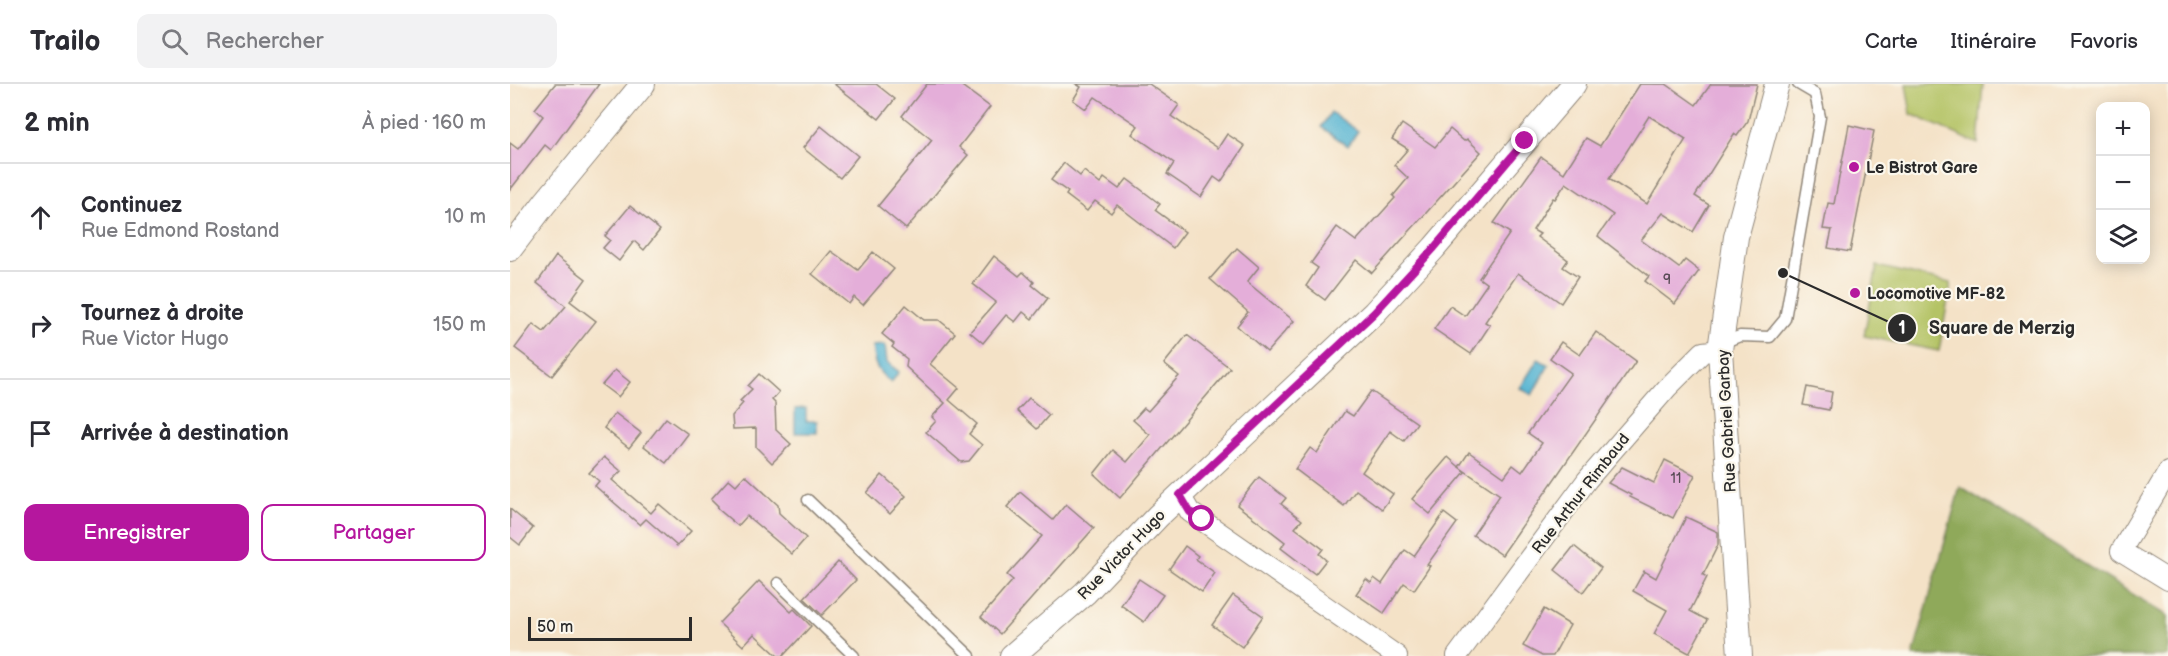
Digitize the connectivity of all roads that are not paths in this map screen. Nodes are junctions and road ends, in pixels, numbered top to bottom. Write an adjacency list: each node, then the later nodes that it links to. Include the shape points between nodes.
1 (643, 84): 5 (street)
2 (1574, 84): 8 (street, Rue Victor Hugo, via 1374,313)
3 (1777, 84): 6 (street, Rue Gabriel Garbay, via 1736,237)
4 (1798, 84): 6 (lane, via 1815,94 1820,117 1785,319 1770,337 1740,336)
5 (510, 249)
6 (1721, 347): 16 (street, Rue Arthur Rimbaud, via 1702,352 1587,480); 17 (street, Rue Gabriel Garbay)
7 (2168, 472): 10 (street, via 2121,551)
8 (1180, 495): 14 (street, Rue Victor Hugo, via 1085,593); 15 (street, via 1190,512)
9 (808, 500): 13 (lane)
10 (2168, 580)
11 (778, 583): 12 (lane)
12 (854, 656)
13 (969, 656)
14 (1012, 656)
15 (1397, 656)
16 (1457, 656)
17 (1740, 656)

